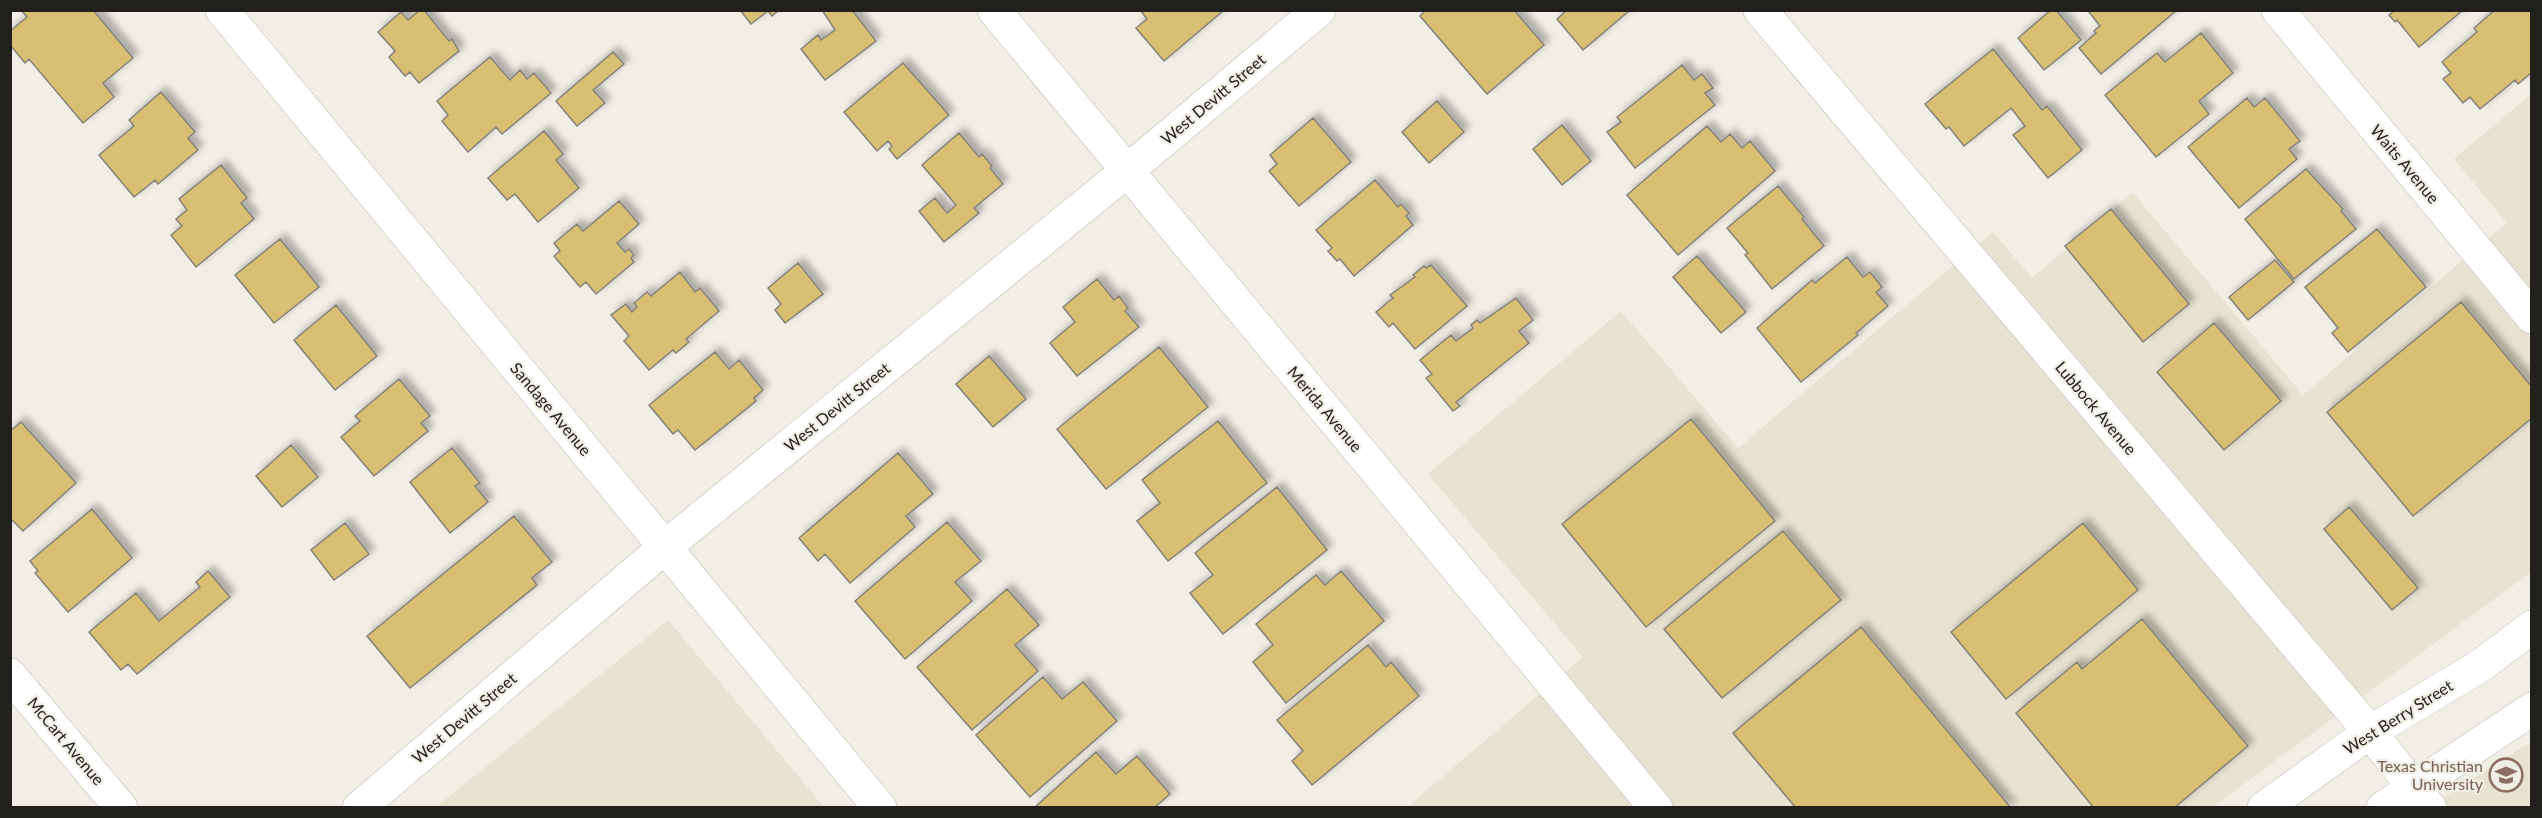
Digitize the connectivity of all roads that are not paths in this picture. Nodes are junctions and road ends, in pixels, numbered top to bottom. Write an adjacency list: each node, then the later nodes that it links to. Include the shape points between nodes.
1 (222, 10): 8 (street, Sandage Avenue)
2 (994, 10): 6 (street, Merida Avenue)
3 (1319, 10): 6 (street, West Devitt Street)
4 (1760, 10): 12 (street, Lubbock Avenue)
5 (2278, 10): 7 (street, Waits Avenue)
6 (1127, 171): 8 (street, West Devitt Street); 17 (street, Merida Avenue)
7 (2532, 317)
8 (665, 547): 15 (street, West Devitt Street); 16 (street, Sandage Avenue)
9 (2532, 627): 12 (street, West Berry Street, via 2480,666)
10 (10, 675): 14 (street, McCart Avenue)
11 (2532, 709): 13 (street)
12 (2370, 732): 13 (street, Lubbock Avenue); 18 (street, West Berry Street)
13 (2421, 797): 19 (street)
14 (121, 807)
15 (359, 807)
16 (880, 807)
17 (1656, 807)
18 (2264, 807)
19 (2383, 807)

